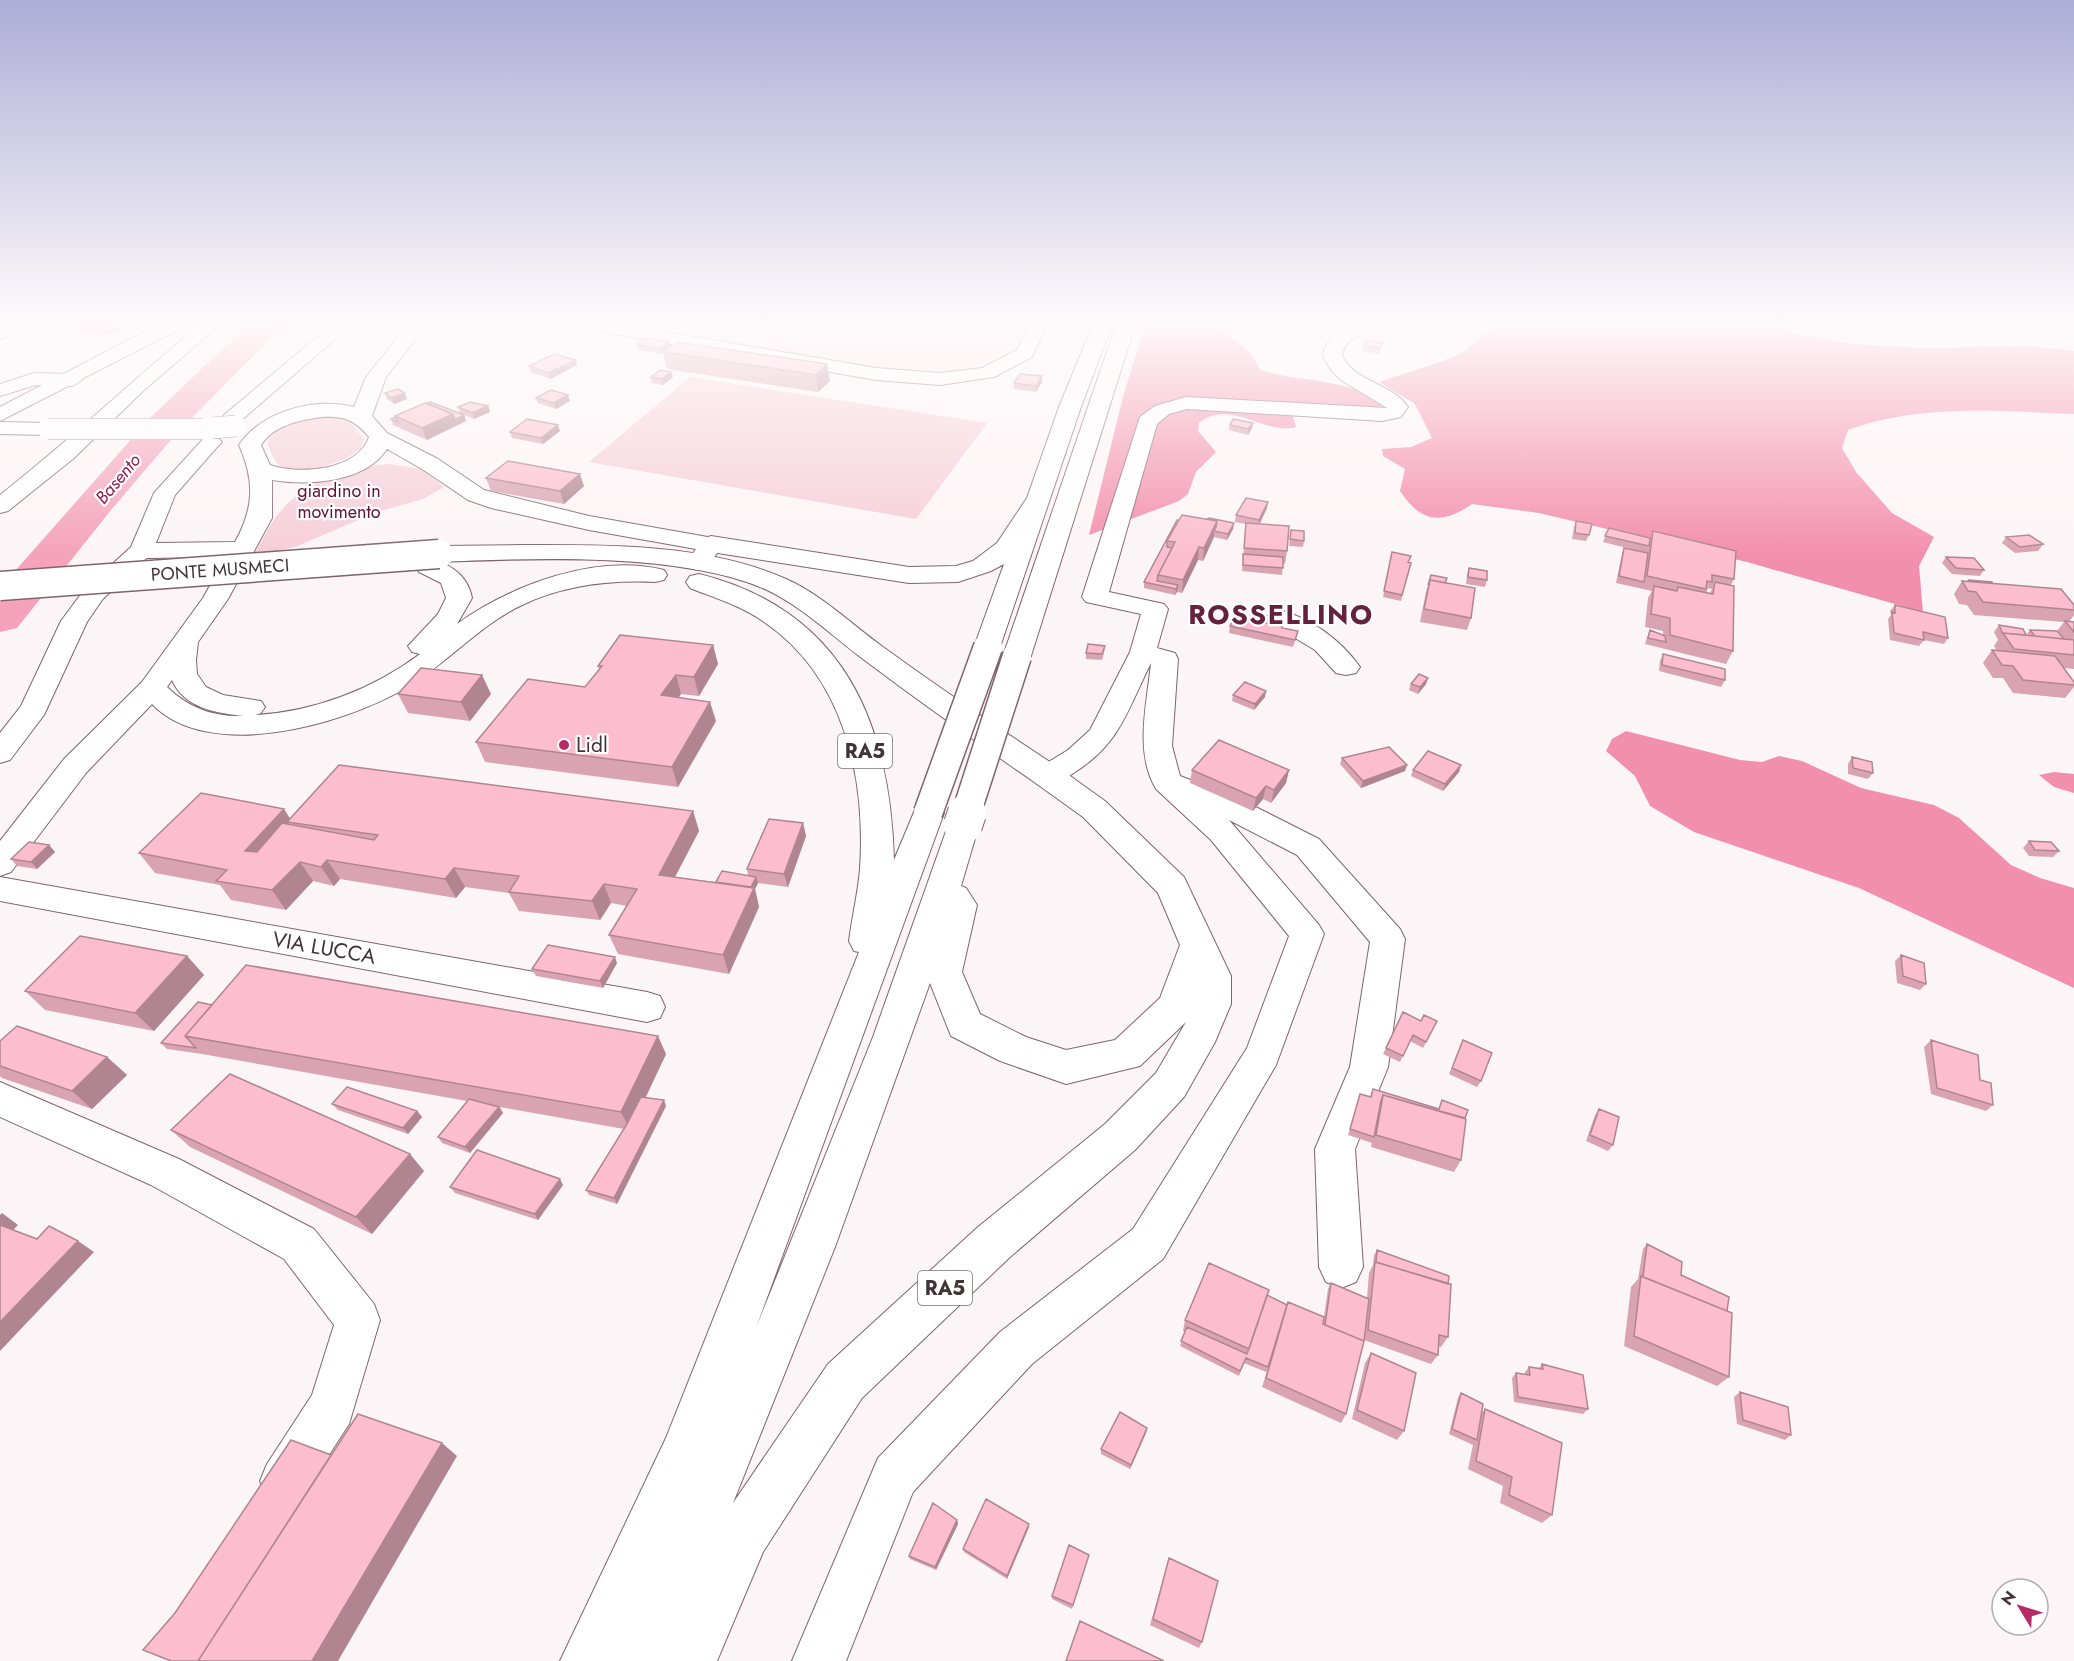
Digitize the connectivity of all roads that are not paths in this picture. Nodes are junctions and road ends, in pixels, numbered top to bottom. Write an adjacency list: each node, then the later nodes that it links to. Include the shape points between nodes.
1 (33, 400): 11 (main road)
2 (36, 400): 16 (street, via 28,411 32,421)
3 (124, 400): 25 (street, via 59,460)
4 (254, 400): 13 (street)
5 (333, 400): 10 (street)
6 (366, 400): 12 (street)
7 (1075, 400): 24 (main road, RA5)
8 (1101, 400): 42 (main road, RA5, bridge, via 1017,656)
9 (1390, 400): 36 (street, via 1398,407 1394,413 1375,415 1186,403 1162,410 1147,421 1095,597 1155,609)
10 (309, 413): 12 (street, via 345,411); 14 (street)
11 (0, 415)
12 (363, 415): 18 (street)
13 (231, 419)
14 (285, 419): 17 (street, bridge); 19 (street, via 258,434)
15 (0, 428): 16 (street)
16 (48, 429): 17 (street, bridge)
17 (207, 436): 19 (street); 28 (street, via 165,494)
18 (380, 437): 20 (street); 21 (street, via 376,449)
19 (250, 445): 22 (street)
20 (430, 464): 21 (street, via 390,460); 30 (street, via 476,495 589,523)
21 (349, 466): 23 (street)
22 (261, 469): 23 (street, via 285,477); 26 (street)
23 (322, 474): 26 (street)
24 (1039, 498): 30 (main road, RA5, via 1006,548 982,566 958,574 909,575); 42 (main road, RA5, bridge, via 988,647)
25 (0, 506)
26 (260, 518): 27 (street)
27 (244, 549): 28 (street); 35 (street)
28 (141, 551): 39 (street, via 93,595 74,621 34,709)
29 (434, 561): 30 (main road, via 540,551); 31 (main road, via 603,567); 32 (main road, PONTE MUSMECI, bridge); 33 (main road, PONTE MUSMECI); 35 (street, via 455,582 459,598 456,608 435,634 398,663 338,692 292,704 229,705 199,695 182,678)
30 (703, 563): 31 (main road); 40 (main road, via 839,629); 47 (main road, RA5, via 746,602 780,620 834,673 851,702 873,775 877,866)
31 (655, 575): 38 (street, via 592,576 529,593 493,611 396,683 351,704 300,718 249,724 204,721 170,708)
32 (0, 586)
33 (0, 598)
34 (1279, 618): 37 (street, via 1319,639 1340,657)
35 (185, 643): 38 (street)
36 (1143, 652): 40 (street, via 1102,735 1078,757); 41 (street, via 1165,659 1157,746)
37 (1346, 668)
38 (152, 688): 43 (street, via 75,766)
39 (0, 753)
40 (1048, 776): 46 (main road, RA5, via 1094,809 1172,886)
41 (1167, 782): 50 (street, via 1227,806 1308,847 1388,939 1369,1067 1335,1149); 55 (street, via 1222,832 1307,934 1263,1054 1148,1244 1016,1348 895,1475)
42 (945, 819): 44 (main road, RA5); 47 (main road, RA5)
43 (0, 864)
44 (945, 884): 46 (main road, via 959,905 944,972 965,1025 1014,1049 1066,1067 1126,1054 1176,1007); 53 (main road, RA5, via 904,1009 834,1191)
45 (0, 889): 48 (street, VIA LUCCA)
46 (1199, 943): 54 (main road, RA5, via 1212,976 1212,1004 1202,1031 1170,1085 1120,1137 994,1242 845,1381 744,1533)
47 (860, 998): 52 (main road, RA5, via 685,1452)
48 (647, 1007)
49 (0, 1099): 51 (street, via 165,1172 299,1244 358,1320 333,1407)
50 (1341, 1267)
51 (262, 1514)
52 (588, 1661)
53 (642, 1661)
54 (689, 1661)
55 (819, 1661)

